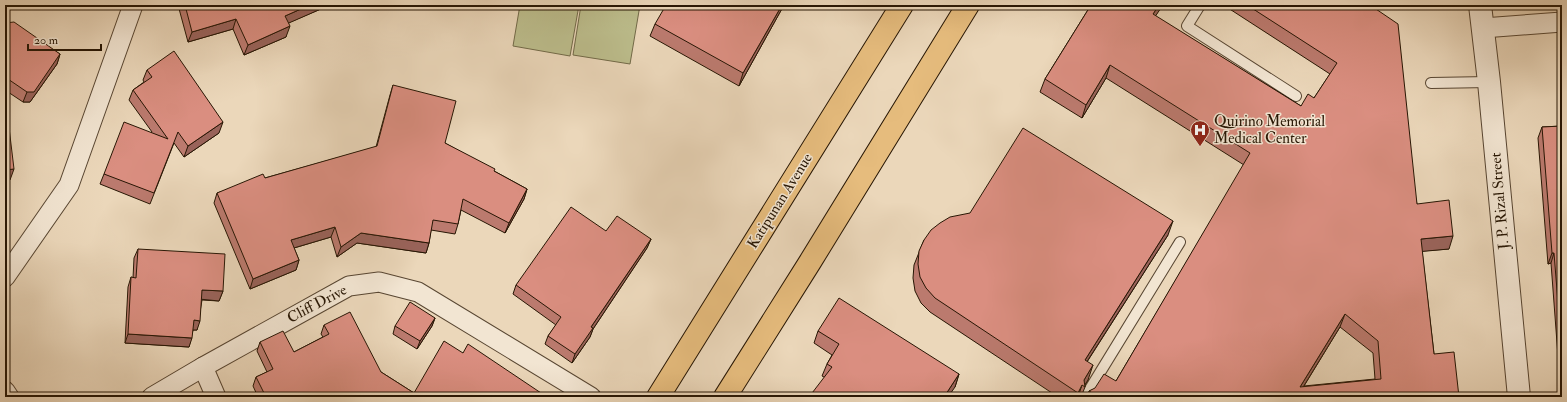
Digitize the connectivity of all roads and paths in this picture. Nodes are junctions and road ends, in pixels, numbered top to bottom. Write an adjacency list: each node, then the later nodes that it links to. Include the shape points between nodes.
1 (133, 5): 12 (street, via 69,185)
2 (902, 5): 19 (main road, Katipunan Avenue)
3 (968, 5): 20 (main road)
4 (1200, 5): 10 (lane, via 1187,26)
5 (1480, 5): 7 (street, J. P. Rizal Street)
6 (1562, 22): 7 (street)
7 (1483, 28): 8 (street, J. P. Rizal Street)
8 (1489, 82): 9 (lane); 22 (street, J. P. Rizal Street)
9 (1431, 83)
10 (1296, 96)
11 (1180, 242): 21 (lane)
12 (5, 277)
13 (203, 367): 16 (street, Cliff Drive); 17 (street); 18 (street, Cliff Drive, via 349,286 379,282 418,292)
14 (5, 391): 15 (street)
15 (9, 397)
16 (152, 397)
17 (216, 397)
18 (591, 397)
19 (658, 397)
20 (725, 397)
21 (1085, 397)
22 (1519, 397)

